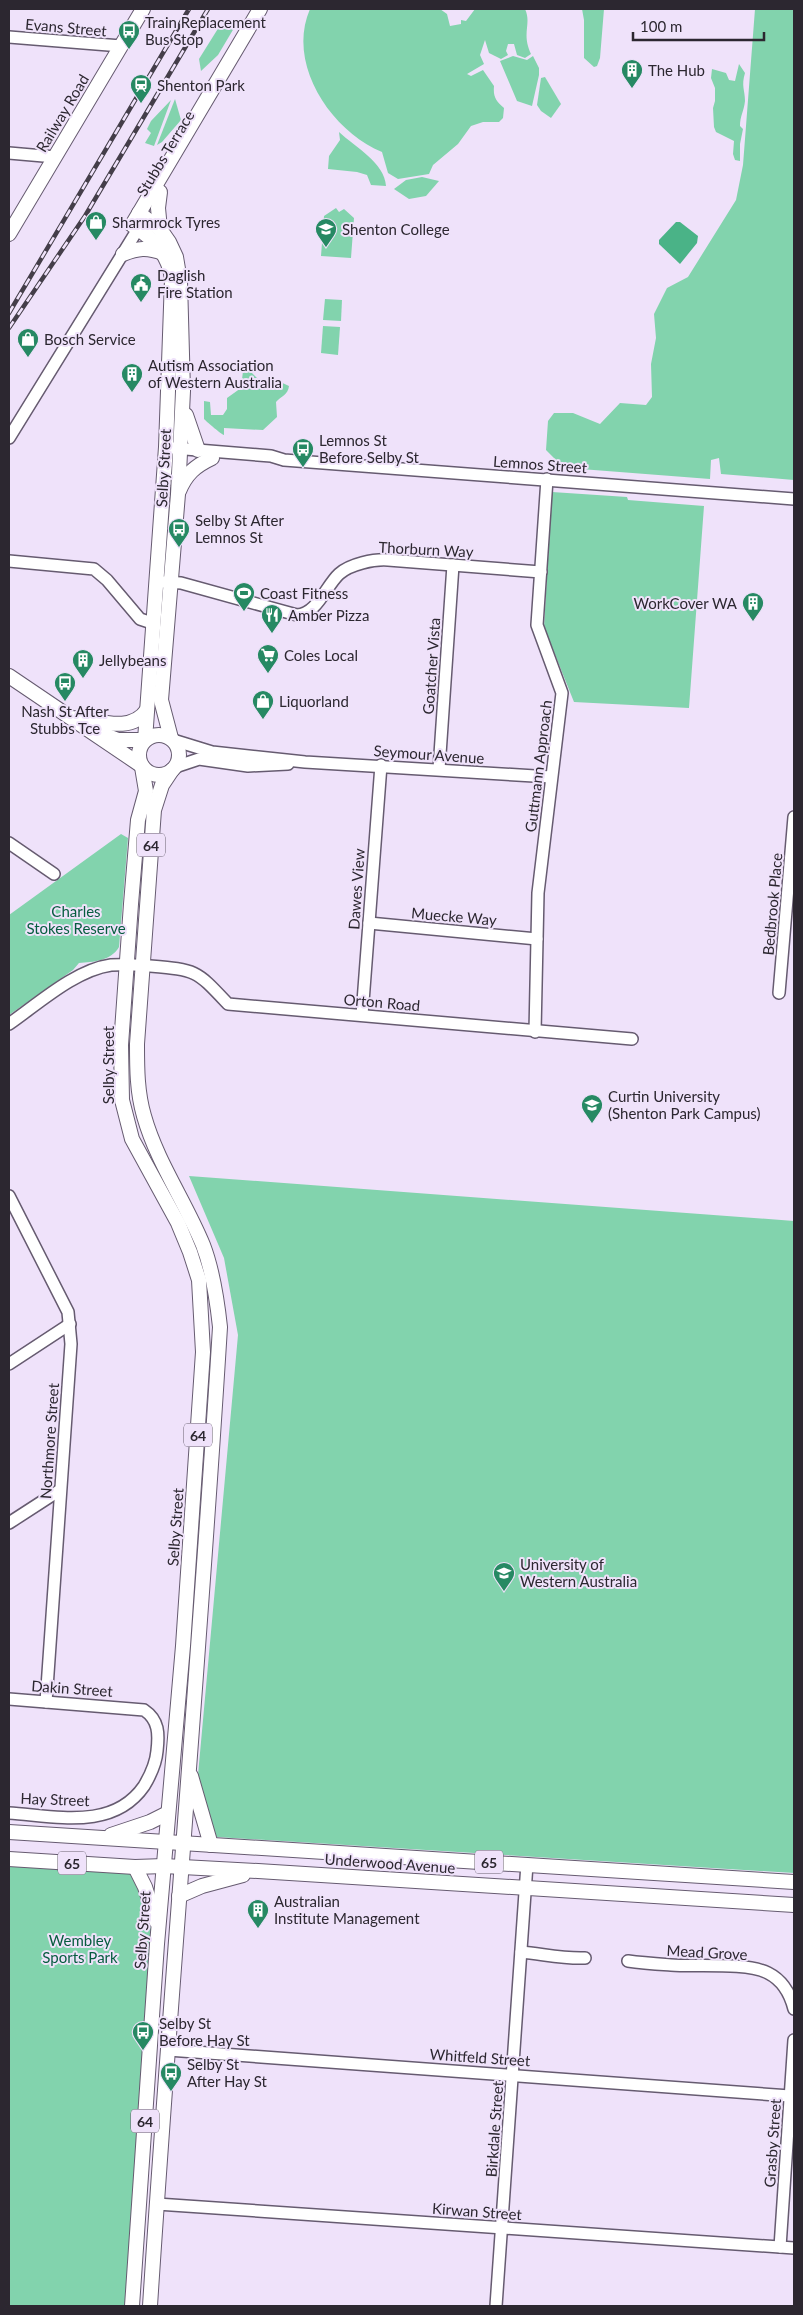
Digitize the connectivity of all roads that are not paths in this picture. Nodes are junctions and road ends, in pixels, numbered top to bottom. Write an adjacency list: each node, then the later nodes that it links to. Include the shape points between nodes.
1 (143, 9): 5 (main road, Railway Road)
2 (260, 9): 9 (main road, Stubbs Terrace)
3 (268, 9): 8 (main road, Stubbs Terrace)
4 (9, 37): 5 (street, Evans Street)
5 (121, 46): 7 (main road, Railway Road)
6 (9, 153): 7 (street)
7 (55, 157): 11 (main road, Railway Road)
8 (160, 192): 9 (main road, Stubbs Terrace); 10 (main road)
9 (139, 221): 10 (main road, Selby Street); 12 (main road, Selby Street); 13 (street, Stubbs Terrace); 14 (street, Stubbs Terrace, via 105,274)
10 (160, 229): 15 (main road, Selby Street, via 174,249 178,265 184,347)
11 (9, 234)
12 (163, 253): 13 (main road, via 142,248); 18 (main road, Selby Street, via 170,268 172,284)
13 (123, 254): 14 (street, Stubbs Terrace)
14 (102, 285): 16 (street, Stubbs Terrace)
15 (183, 391): 17 (main road, via 188,424); 18 (main road, Selby Street)
16 (9, 438)
17 (198, 450): 18 (street, Lemnos Street); 20 (street, Lemnos Street)
18 (172, 452): 19 (street, Lemnos Street); 22 (main road, Selby Street); 27 (main road, Selby Street)
19 (212, 458): 20 (street, Lemnos Street); 22 (main road, via 193,468)
20 (284, 460): 21 (street, Lemnos Street)
21 (547, 479): 23 (street, Lemnos Street); 26 (street, Guttmann Approach)
22 (178, 494): 28 (main road, Selby Street)
23 (794, 499)
24 (9, 561): 29 (street, via 94,569 140,619)
25 (453, 565): 26 (street, Thorburn Way); 28 (street, Thorburn Way, via 373,560 344,570 312,608 302,614 290,614); 39 (street, Goatcher Vista)
26 (541, 572): 40 (street, Guttmann Approach, via 537,625 562,690)
27 (156, 582): 28 (street, Thorburn Way); 29 (main road, Selby Street)
28 (171, 583): 33 (main road, Selby Street, via 161,700)
29 (152, 623): 31 (main road, Selby Street)
30 (9, 676): 32 (main road)
31 (147, 710): 32 (main road, via 138,718 115,724); 34 (main road, Selby Street)
32 (71, 718): 34 (main road, via 114,739); 37 (main road)
33 (172, 739): 34 (main road, via 157,734); 35 (street, Seymour Avenue, via 208,751); 38 (main road, via 179,754)
34 (144, 740): 37 (main road, 64, via 138,752)
35 (305, 762): 36 (street, Seymour Avenue); 38 (street, Seymour Avenue, via 255,767 199,760)
36 (381, 765): 39 (street, Seymour Avenue); 44 (street, Dawes View)
37 (142, 766): 38 (main road, via 156,775 164,775); 46 (main road, Selby Street / 64, via 146,791 138,820)
38 (174, 768): 47 (main road, Selby Street / 64, via 162,785 154,810)
39 (439, 769): 40 (street, Seymour Avenue)
40 (551, 777): 45 (street, Guttmann Approach, via 538,893)
41 (794, 817): 48 (street, Bedbrook Place)
42 (9, 843): 43 (street)
43 (54, 874)
44 (369, 923): 45 (street, Muecke Way); 49 (street, Dawes View)
45 (537, 938): 51 (street, Guttmann Approach)
46 (127, 964): 47 (street, Orton Road); 50 (street, Orton Road, via 104,966 81,974); 54 (main road, Selby Street / 64, via 121,1045)
47 (142, 966): 49 (street, Orton Road, via 194,972 228,1004); 53 (main road, Selby Street / 64, via 137,1044)
48 (779, 993)
49 (362, 1015): 51 (street, Orton Road)
50 (9, 1024)
51 (535, 1032): 52 (street, Orton Road)
52 (632, 1039)
53 (140, 1096): 54 (main road); 60 (main road, Selby Street / 64, via 150,1136 203,1246 215,1288 220,1327)
54 (122, 1100): 59 (main road, Selby Street / 64, via 132,1139 178,1223 199,1280 203,1352)
55 (10, 1202): 56 (street, Northmore Street, via 57,1288)
56 (70, 1324): 57 (street); 58 (street, Northmore Street)
57 (9, 1364)
58 (60, 1490): 61 (street); 65 (street, Northmore Street)
59 (194, 1498): 60 (main road); 62 (main road, Selby Street / 64)
60 (210, 1498): 63 (main road, Selby Street / 64)
61 (9, 1522)
62 (181, 1672): 63 (main road); 69 (main road, Selby Street / 64)
63 (197, 1672): 67 (main road, Selby Street / 64)
64 (9, 1699): 65 (street, Dakin Street)
65 (46, 1702): 66 (street, Dakin Street)
66 (133, 1708): 68 (street, Hay Street, via 152,1716 158,1737 157,1757 148,1779 129,1803 108,1814 83,1818)
67 (189, 1771): 73 (main road, Selby Street / 64); 74 (main road)
68 (9, 1813)
69 (168, 1813): 71 (main road); 72 (main road, Selby Street / 64)
70 (9, 1832): 71 (main road, 65)
71 (103, 1838): 72 (main road, 65)
72 (166, 1842): 73 (main road, Underwood Avenue / 65); 77 (main road, Selby Street / 64)
73 (184, 1843): 74 (main road, Underwood Avenue / 65); 79 (main road, Selby Street / 64)
74 (211, 1845): 76 (main road, Underwood Avenue / 65)
75 (9, 1859): 78 (main road, 65)
76 (527, 1864): 81 (main road, Underwood Avenue / 65); 82 (street, Birkdale Street)
77 (164, 1866): 78 (main road, 65); 79 (main road, Underwood Avenue / 65); 85 (main road, Selby Street / 64)
78 (135, 1867): 85 (main road, via 145,1887)
79 (182, 1867): 80 (main road, Underwood Avenue / 65); 83 (main road, Selby Street / 64)
80 (258, 1871): 82 (main road, Underwood Avenue / 65); 83 (main road, via 209,1884)
81 (794, 1882)
82 (526, 1888): 84 (main road, Underwood Avenue / 65); 86 (street, Birkdale Street)
83 (180, 1896): 91 (main road, Selby Street / 64)
84 (794, 1905)
85 (158, 1932): 98 (main road, Selby Street / 64)
86 (521, 1952): 87 (street, via 567,1959); 92 (street, Birkdale Street)
87 (585, 1958)
88 (628, 1961): 89 (street, Mead Grove, via 718,1965 766,1972 780,1981)
89 (794, 2009)
90 (794, 2040): 93 (street, Grasby Street)
91 (168, 2050): 92 (street, Whitfeld Street); 94 (main road, Selby Street / 64)
92 (513, 2074): 93 (street, Whitfeld Street); 95 (street, Birkdale Street)
93 (790, 2096): 96 (street, Grasby Street)
94 (157, 2204): 95 (street, Kirwan Street); 99 (main road, Selby Street / 64)
95 (502, 2228): 96 (street, Kirwan Street); 100 (street, Birkdale Street)
96 (780, 2247): 97 (street, Kirwan Street)
97 (794, 2248)
98 (132, 2306)
99 (150, 2306)
100 (496, 2306)

